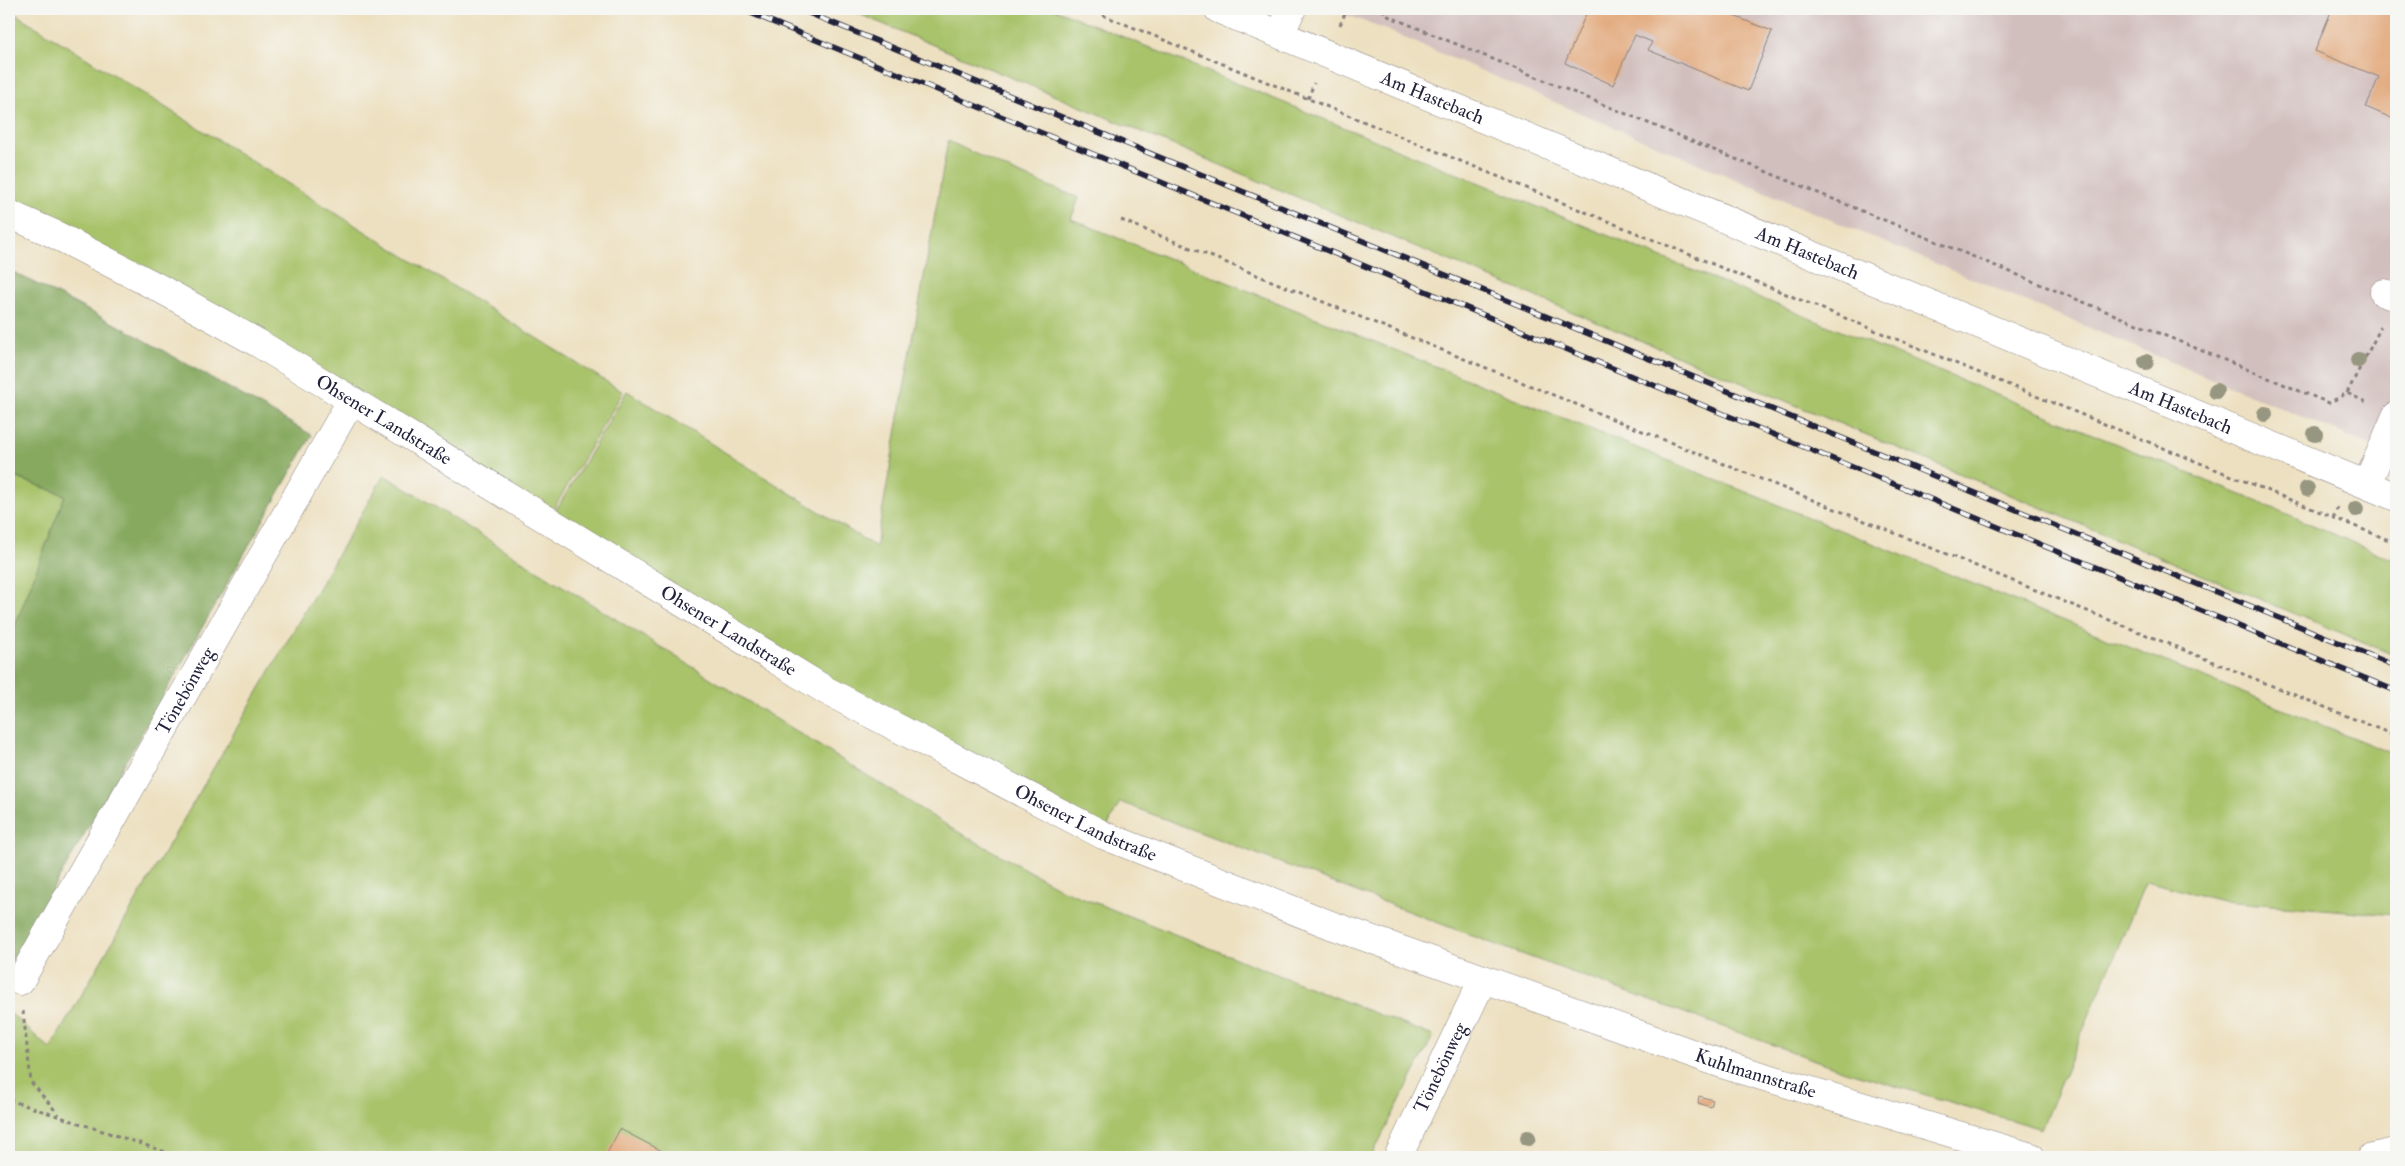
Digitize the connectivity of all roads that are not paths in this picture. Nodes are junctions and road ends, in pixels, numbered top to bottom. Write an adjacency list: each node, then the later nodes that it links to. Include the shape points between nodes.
1 (1218, 9): 3 (main road, Am Hastebach)
2 (1292, 9): 3 (main road)
3 (1280, 34): 7 (main road, Am Hastebach)
4 (9, 214): 5 (main road, Ohsener Landstraße, via 168,293 258,343)
5 (351, 401): 9 (main road, Ohsener Landstraße, via 827,691 1103,835 1331,925); 10 (main road, Tönebönweg)
6 (2396, 416): 7 (main road)
7 (2367, 484): 8 (main road, Am Hastebach)
8 (2396, 497)
9 (1483, 979): 12 (main road, Tönebönweg); 13 (main road, Kuhlmannstraße, via 1725,1065)
10 (20, 981)
11 (2396, 1152): 14 (main road)
12 (1398, 1157)
13 (2031, 1157)
14 (2372, 1157)

